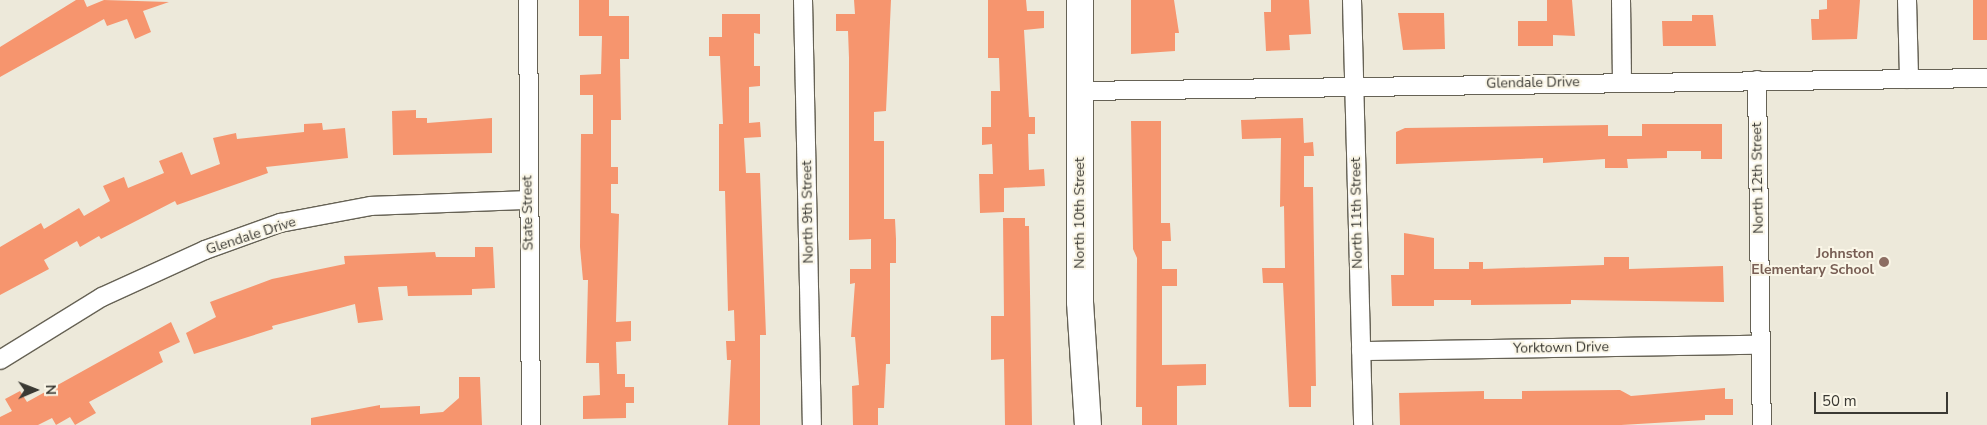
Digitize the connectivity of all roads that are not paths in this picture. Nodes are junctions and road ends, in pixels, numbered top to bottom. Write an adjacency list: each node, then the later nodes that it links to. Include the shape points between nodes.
1 (528, 0): 13 (street, State Street)
2 (804, 0): 18 (street, North 9th Street)
3 (1080, 0): 12 (main road, North 10th Street)
4 (1352, 0): 11 (street, North 11th Street)
5 (1621, 0): 10 (street)
6 (1907, 0): 8 (street)
7 (1987, 78): 8 (street, Glendale Drive)
8 (1909, 79): 9 (street, Glendale Drive)
9 (1756, 80): 10 (street, Glendale Drive); 14 (street, North 12th Street)
10 (1622, 81): 11 (street, Glendale Drive)
11 (1354, 86): 12 (street, Glendale Drive); 15 (street, North 11th Street)
12 (1080, 91): 19 (main road, North 10th Street, via 1080,302)
13 (528, 200): 16 (street, Glendale Drive, via 371,206 280,223 205,250 102,298); 17 (street, State Street)
14 (1760, 345): 15 (street, Yorktown Drive); 21 (street, North 12th Street)
15 (1361, 351): 20 (street, North 11th Street)
16 (0, 360)
17 (531, 425)
18 (812, 425)
19 (1088, 425)
20 (1363, 425)
21 (1762, 425)

